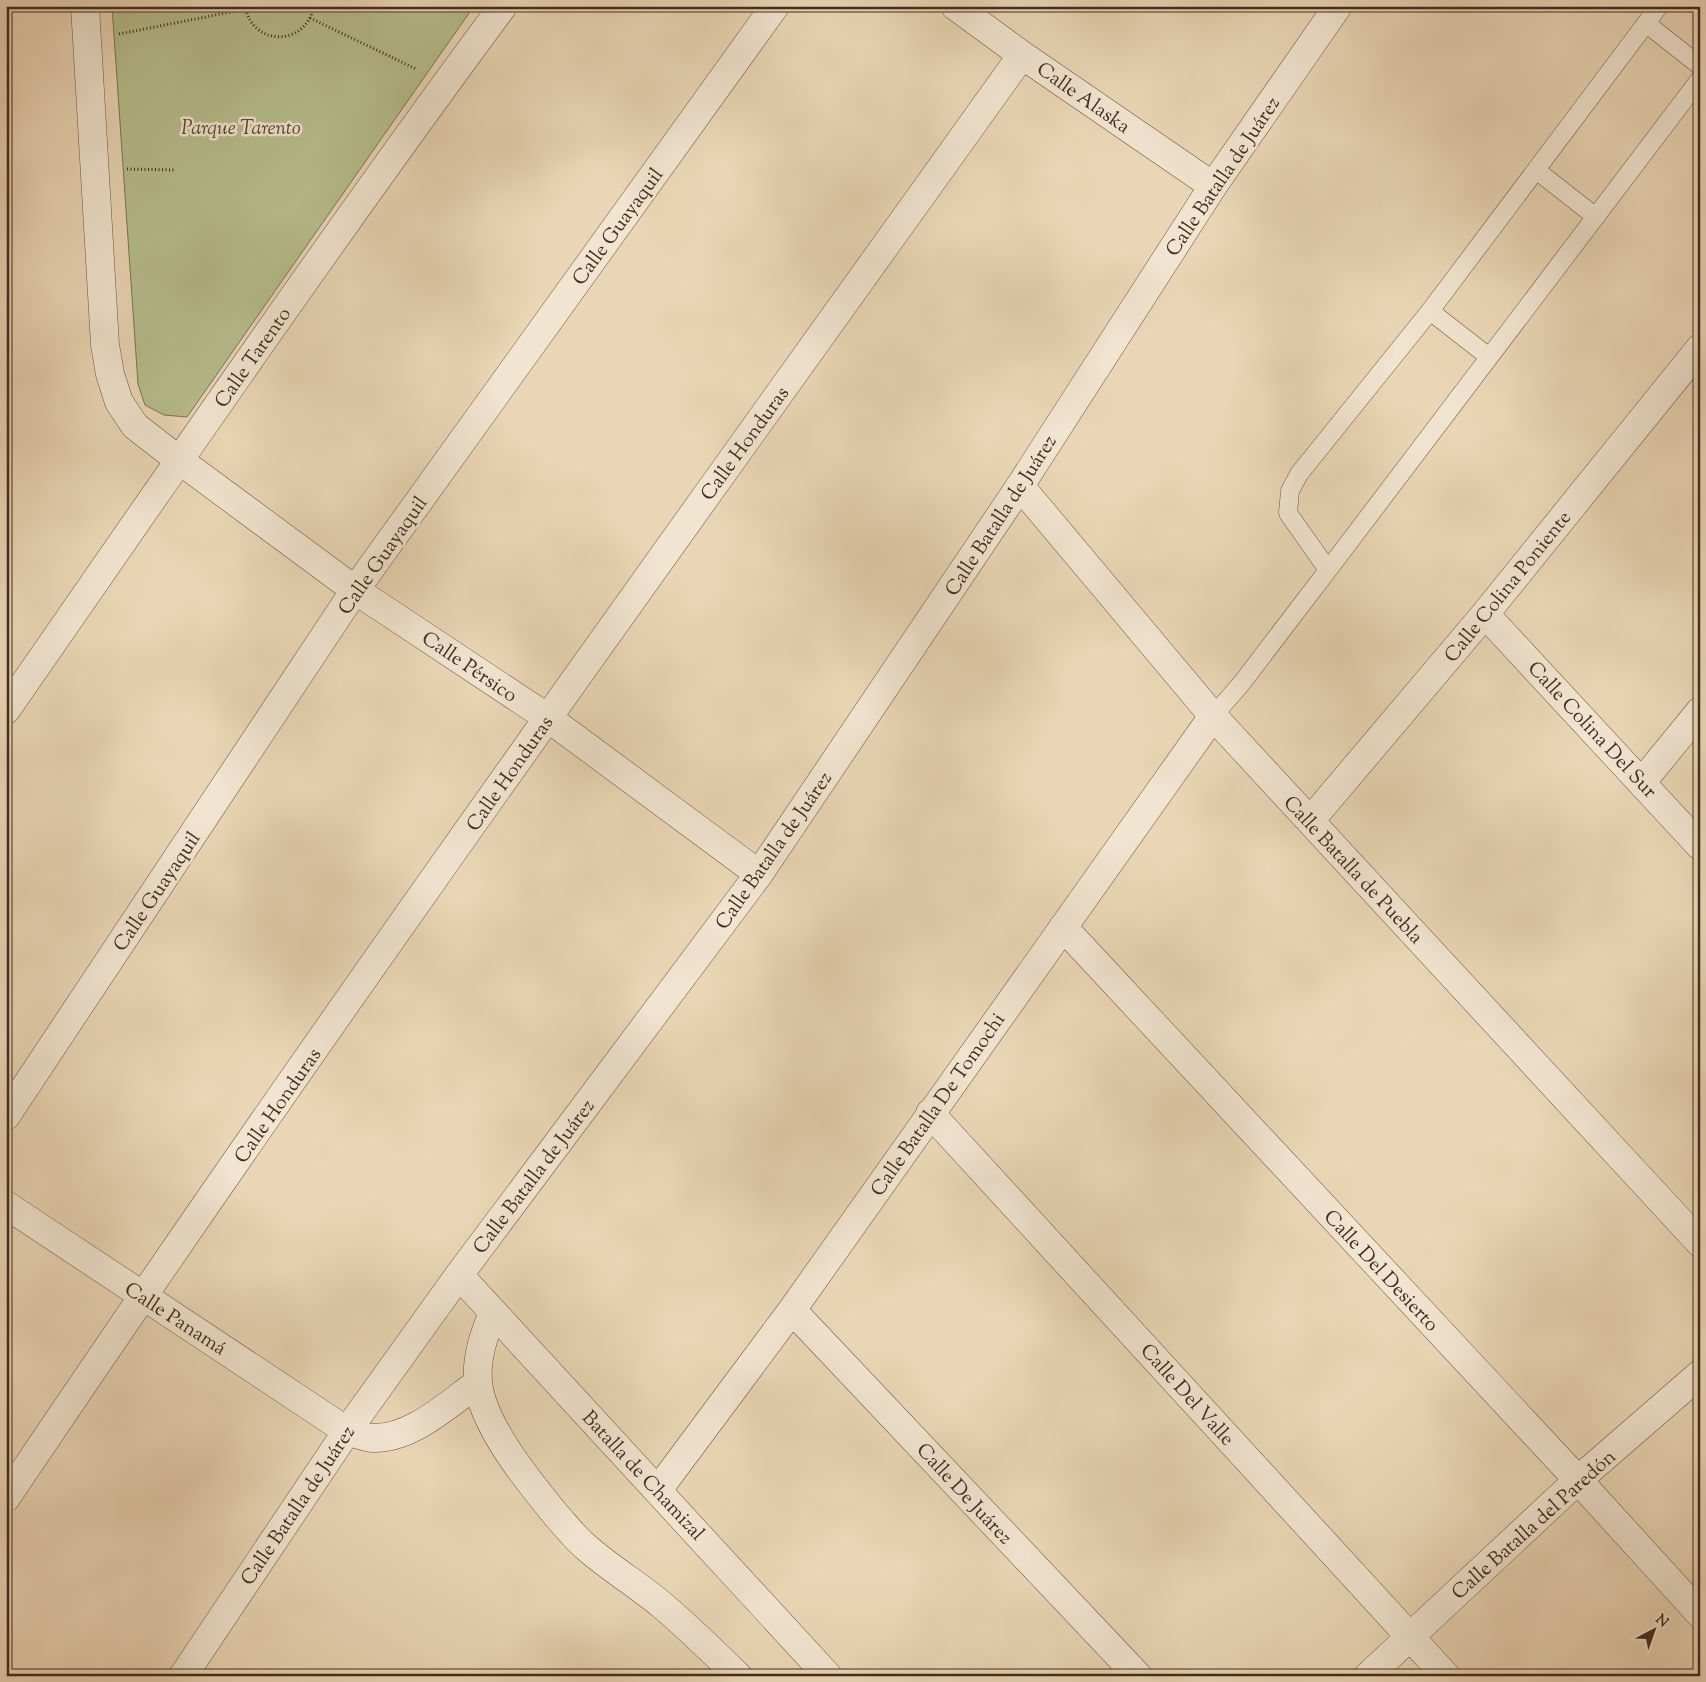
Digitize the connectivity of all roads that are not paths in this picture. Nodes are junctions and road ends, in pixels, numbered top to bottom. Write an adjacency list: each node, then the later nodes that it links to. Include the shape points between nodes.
1 (85, 6): 17 (street, Calle Pérsico, via 105,345 110,374 119,402 135,426)
2 (503, 6): 17 (street, Calle Tarento)
3 (775, 6): 20 (street, Calle Guayaquil)
4 (956, 6): 8 (street, Calle Alaska)
5 (1338, 6): 12 (street, Calle Batalla de Juárez)
6 (1659, 6): 7 (lane)
7 (1647, 24): 9 (lane); 11 (lane)
8 (1022, 55): 12 (street, Calle Alaska); 25 (street, Calle Honduras)
9 (1700, 66)
10 (1700, 79): 13 (lane)
11 (1536, 170): 13 (lane); 14 (lane)
12 (1213, 186): 18 (street, Calle Batalla de Juárez)
13 (1596, 217): 16 (lane)
14 (1430, 311): 16 (lane); 19 (lane, via 1299,474 1290,492 1288,513)
15 (1700, 348): 21 (street, Calle Colina Poniente)
16 (1489, 357): 19 (lane)
17 (179, 460): 20 (street, Calle Pérsico); 22 (street, Calle Tarento)
18 (1020, 486): 24 (street, Calle Batalla de Puebla); 29 (street, Calle Batalla de Juárez)
19 (1328, 570): 24 (lane)
20 (356, 590): 25 (street, Calle Pérsico); 32 (street, Calle Guayaquil)
21 (1485, 614): 26 (street, Calle Colina Del Sur); 27 (street, Calle Colina Poniente)
22 (6, 710)
23 (1700, 711): 26 (street)
24 (1213, 716): 27 (street, Calle Batalla de Puebla); 30 (street, Calle Batalla De Tomochi)
25 (548, 718): 29 (street, Calle Pérsico); 36 (street, Calle Honduras)
26 (1642, 782): 28 (street, Calle Colina Del Sur)
27 (1310, 821): 34 (street, Calle Batalla de Puebla)
28 (1700, 846)
29 (759, 874): 35 (street, Calle Batalla de Juárez)
30 (1063, 927): 31 (street, Calle Batalla De Tomochi); 42 (street, Calle Del Desierto)
31 (930, 1113): 37 (street, Calle Batalla De Tomochi); 46 (street, Calle Del Valle)
32 (6, 1116)
33 (6, 1204): 36 (street, Calle Panamá)
34 (1700, 1243)
35 (459, 1275): 38 (street, Batalla de Chamizal); 41 (street, Calle Batalla de Juárez)
36 (142, 1296): 41 (street, Calle Panamá); 44 (street, Calle Honduras)
37 (792, 1310): 43 (street, Calle Batalla De Tomochi); 50 (street, Calle De Juárez)
38 (493, 1312): 40 (street, via 478,1360); 43 (street, Batalla de Chamizal)
39 (1700, 1374): 42 (street, Calle Batalla del Paredón)
40 (478, 1383): 41 (street, Calle Panamá, via 403,1433 372,1438); 48 (street, via 486,1410 508,1452 529,1483 585,1547 662,1606)
41 (347, 1431): 47 (street, Calle Batalla de Juárez)
42 (1578, 1480): 45 (street, Calle Del Desierto); 46 (street, Calle Batalla del Paredón)
43 (658, 1490): 49 (street, Batalla de Chamizal)
44 (6, 1498)
45 (1700, 1614)
46 (1410, 1636): 51 (street, Calle Batalla del Paredón); 52 (street, Calle Del Valle)
47 (182, 1676)
48 (738, 1676)
49 (828, 1676)
50 (1138, 1676)
51 (1368, 1676)
52 (1446, 1676)

